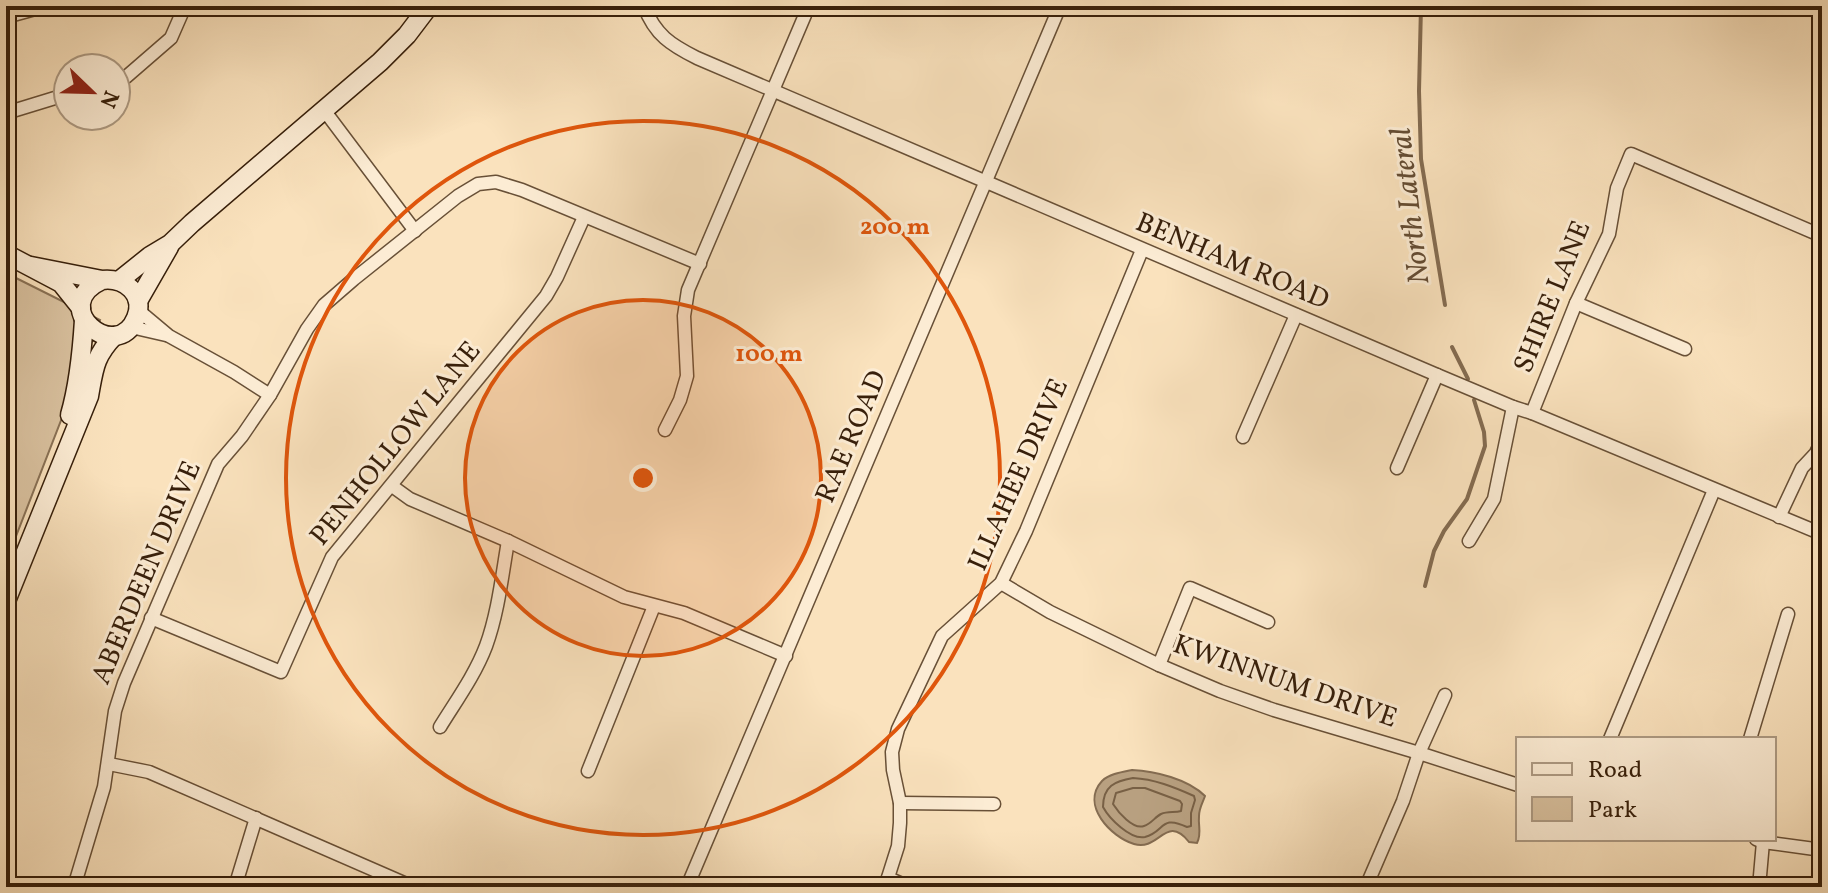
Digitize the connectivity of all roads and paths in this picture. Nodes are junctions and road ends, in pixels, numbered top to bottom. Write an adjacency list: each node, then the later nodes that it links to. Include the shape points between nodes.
1 (46, 6): 7 (street)
2 (185, 6): 8 (street, via 171,38)
3 (429, 6): 11 (main road, via 392,51)
4 (644, 6): 9 (street, BENHAM ROAD, via 671,45)
5 (808, 6): 9 (street)
6 (1060, 6): 13 (street, RAE ROAD)
7 (6, 17)
8 (132, 72)
9 (773, 92): 13 (street, BENHAM ROAD); 20 (street)
10 (52, 99): 12 (street)
11 (324, 110): 15 (street); 17 (main road)
12 (6, 113)
13 (986, 183): 18 (street, BENHAM ROAD); 49 (street, RAE ROAD)
14 (584, 217): 15 (street, ABERDEEN DRIVE, via 496,182 468,190); 20 (street, ABERDEEN DRIVE); 36 (street, PENHOLLOW LANE, via 546,296)
15 (415, 231): 29 (street, ABERDEEN DRIVE, via 324,305)
16 (1822, 236): 23 (street, SHIRE LANE, via 1631,154 1617,188 1609,234)
17 (170, 244): 22 (main road); 26 (main road)
18 (1142, 250): 25 (street, BENHAM ROAD); 43 (street, ILLAHEE DRIVE)
19 (6, 254): 21 (main road)
20 (700, 264): 32 (street, via 684,316 687,376)
21 (31, 266): 22 (main road); 24 (main road, via 61,283)
22 (111, 280): 24 (main road, via 87,290); 26 (main road, via 134,292)
23 (1576, 303): 27 (street); 31 (street, SHIRE LANE)
24 (82, 314): 26 (main road, via 95,332 104,335); 42 (main road, via 76,395)
25 (1296, 315): 28 (street, BENHAM ROAD); 33 (street)
26 (130, 318): 29 (street); 44 (main road, via 101,350 89,396)
27 (1685, 349)
28 (1437, 375): 30 (street, BENHAM ROAD); 35 (street)
29 (270, 395): 47 (street, ABERDEEN DRIVE, via 218,464)
30 (1513, 407): 31 (street, BENHAM ROAD); 41 (street, via 1494,499)
31 (1532, 413): 37 (street, BENHAM ROAD)
32 (665, 430)
33 (1243, 437)
34 (1822, 440): 38 (street)
35 (1397, 468)
36 (392, 486): 40 (street, via 410,499); 47 (street, PENHOLLOW LANE, via 332,557 281,672)
37 (1714, 490): 38 (street, BENHAM ROAD); 53 (street)
38 (1779, 517): 39 (street, BENHAM ROAD)
39 (1822, 534)
40 (508, 541): 45 (street); 52 (street, via 486,646)
41 (1469, 541)
42 (6, 569)
43 (1001, 583): 50 (street, KWINNUM DRIVE); 59 (street, ILLAHEE DRIVE, via 942,636 898,729 892,752)
44 (6, 601)
45 (654, 606): 49 (street, via 684,613); 57 (street)
46 (1788, 614): 54 (street)
47 (151, 618): 56 (street, ABERDEEN DRIVE, via 115,711)
48 (1268, 622): 50 (street, via 1190,588)
49 (786, 656): 68 (street, RAE ROAD)
50 (1159, 665): 55 (street, KWINNUM DRIVE, via 1274,710)
51 (1445, 695): 55 (street)
52 (440, 727)
53 (1611, 737)
54 (1751, 737)
55 (1419, 753): 58 (street, KWINNUM DRIVE); 70 (street)
56 (109, 764): 61 (street, via 149,772); 65 (street, ABERDEEN DRIVE)
57 (588, 771)
58 (1516, 784)
59 (900, 803): 60 (street); 64 (street, ILLAHEE DRIVE, via 898,846)
60 (994, 804)
61 (256, 818): 66 (street); 67 (street)
62 (1760, 841): 63 (street); 71 (street)
63 (1822, 850)
64 (887, 882): 69 (street)
65 (74, 887)
66 (235, 887)
67 (413, 887)
68 (687, 887)
69 (909, 887)
70 (1366, 887)
71 (1759, 887)

